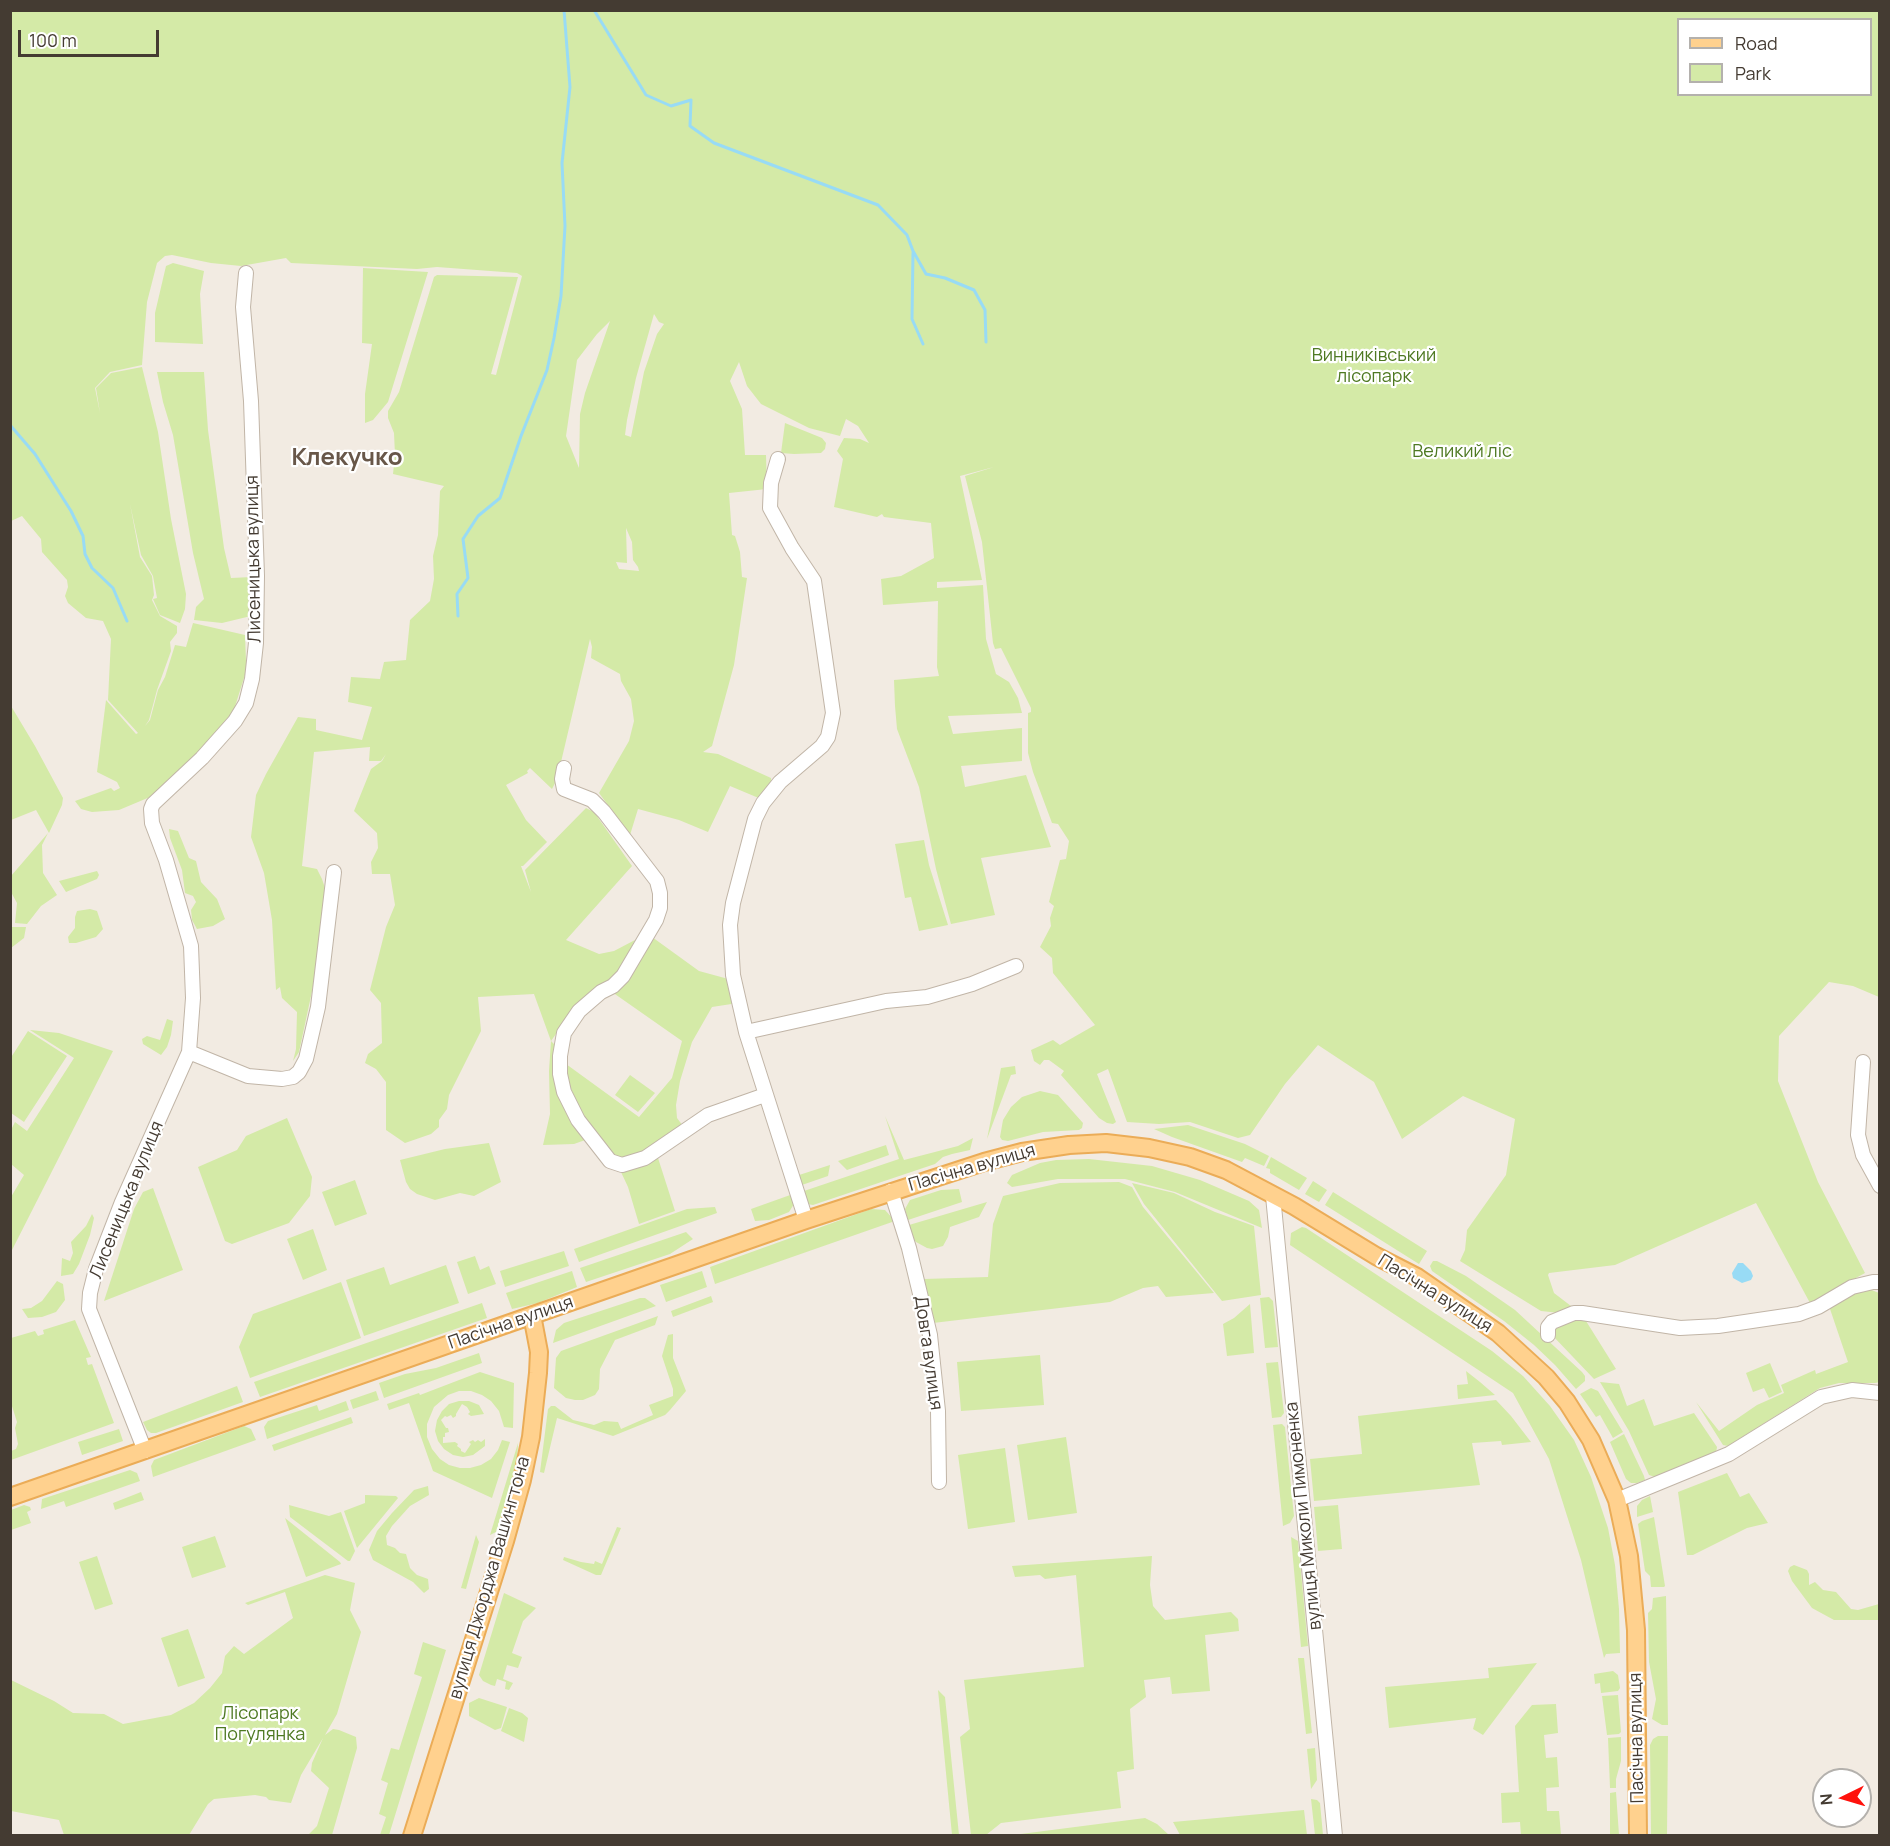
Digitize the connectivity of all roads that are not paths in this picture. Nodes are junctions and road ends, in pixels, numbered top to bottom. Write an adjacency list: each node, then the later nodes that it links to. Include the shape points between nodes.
1 (246, 273): 7 (street, Лисеницька вулиця, via 243,306 257,576 252,679 246,703 229,729 151,809 191,946)
2 (778, 459): 6 (street, via 771,483 770,508 814,581 833,713 822,746 780,782 763,803 751,834 730,925 733,975)
3 (564, 768): 9 (street, via 564,789 592,800 604,812 657,881 660,893 656,920 622,976 579,1011 564,1033 560,1074 578,1120 610,1161 622,1165 645,1158 708,1115)
4 (334, 872): 7 (street, via 318,1007 306,1059 299,1072 282,1079 248,1076)
5 (1016, 966): 6 (street, via 972,984 927,996 886,1001)
6 (747, 1032): 9 (street)
7 (189, 1052): 18 (street, Лисеницька вулиця, via 122,1202 90,1293 89,1309)
8 (1863, 1062): 10 (street, via 1858,1135 1863,1155)
9 (765, 1095): 13 (street)
10 (1880, 1186)
11 (891, 1191): 12 (main road, Пасічна вулиця, via 1022,1152 1106,1143 1190,1157 1226,1170); 13 (main road, Пасічна вулиця); 19 (street, Довга вулиця, via 930,1335 938,1411)
12 (1273, 1196): 21 (main road, Пасічна вулиця, via 1417,1278 1498,1333 1567,1402 1591,1440); 23 (street, вулиця Миколи Пимоненка)
13 (806, 1220): 15 (main road, Пасічна вулиця)
14 (1880, 1282): 16 (street, via 1852,1287 1799,1314 1680,1328 1574,1313 1552,1322)
15 (532, 1315): 18 (main road, Пасічна вулиця); 22 (main road, вулиця Джорджа Вашингтона, via 538,1343 538,1373 522,1480)
16 (1548, 1335)
17 (1880, 1393): 21 (street, via 1852,1390 1821,1397 1729,1454)
18 (144, 1451): 20 (main road, Пасічна вулиця)
19 (939, 1482)
20 (10, 1497)
21 (1617, 1500): 24 (main road, Пасічна вулиця, via 1634,1606)
22 (412, 1836)
23 (1335, 1836)
24 (1638, 1836)

